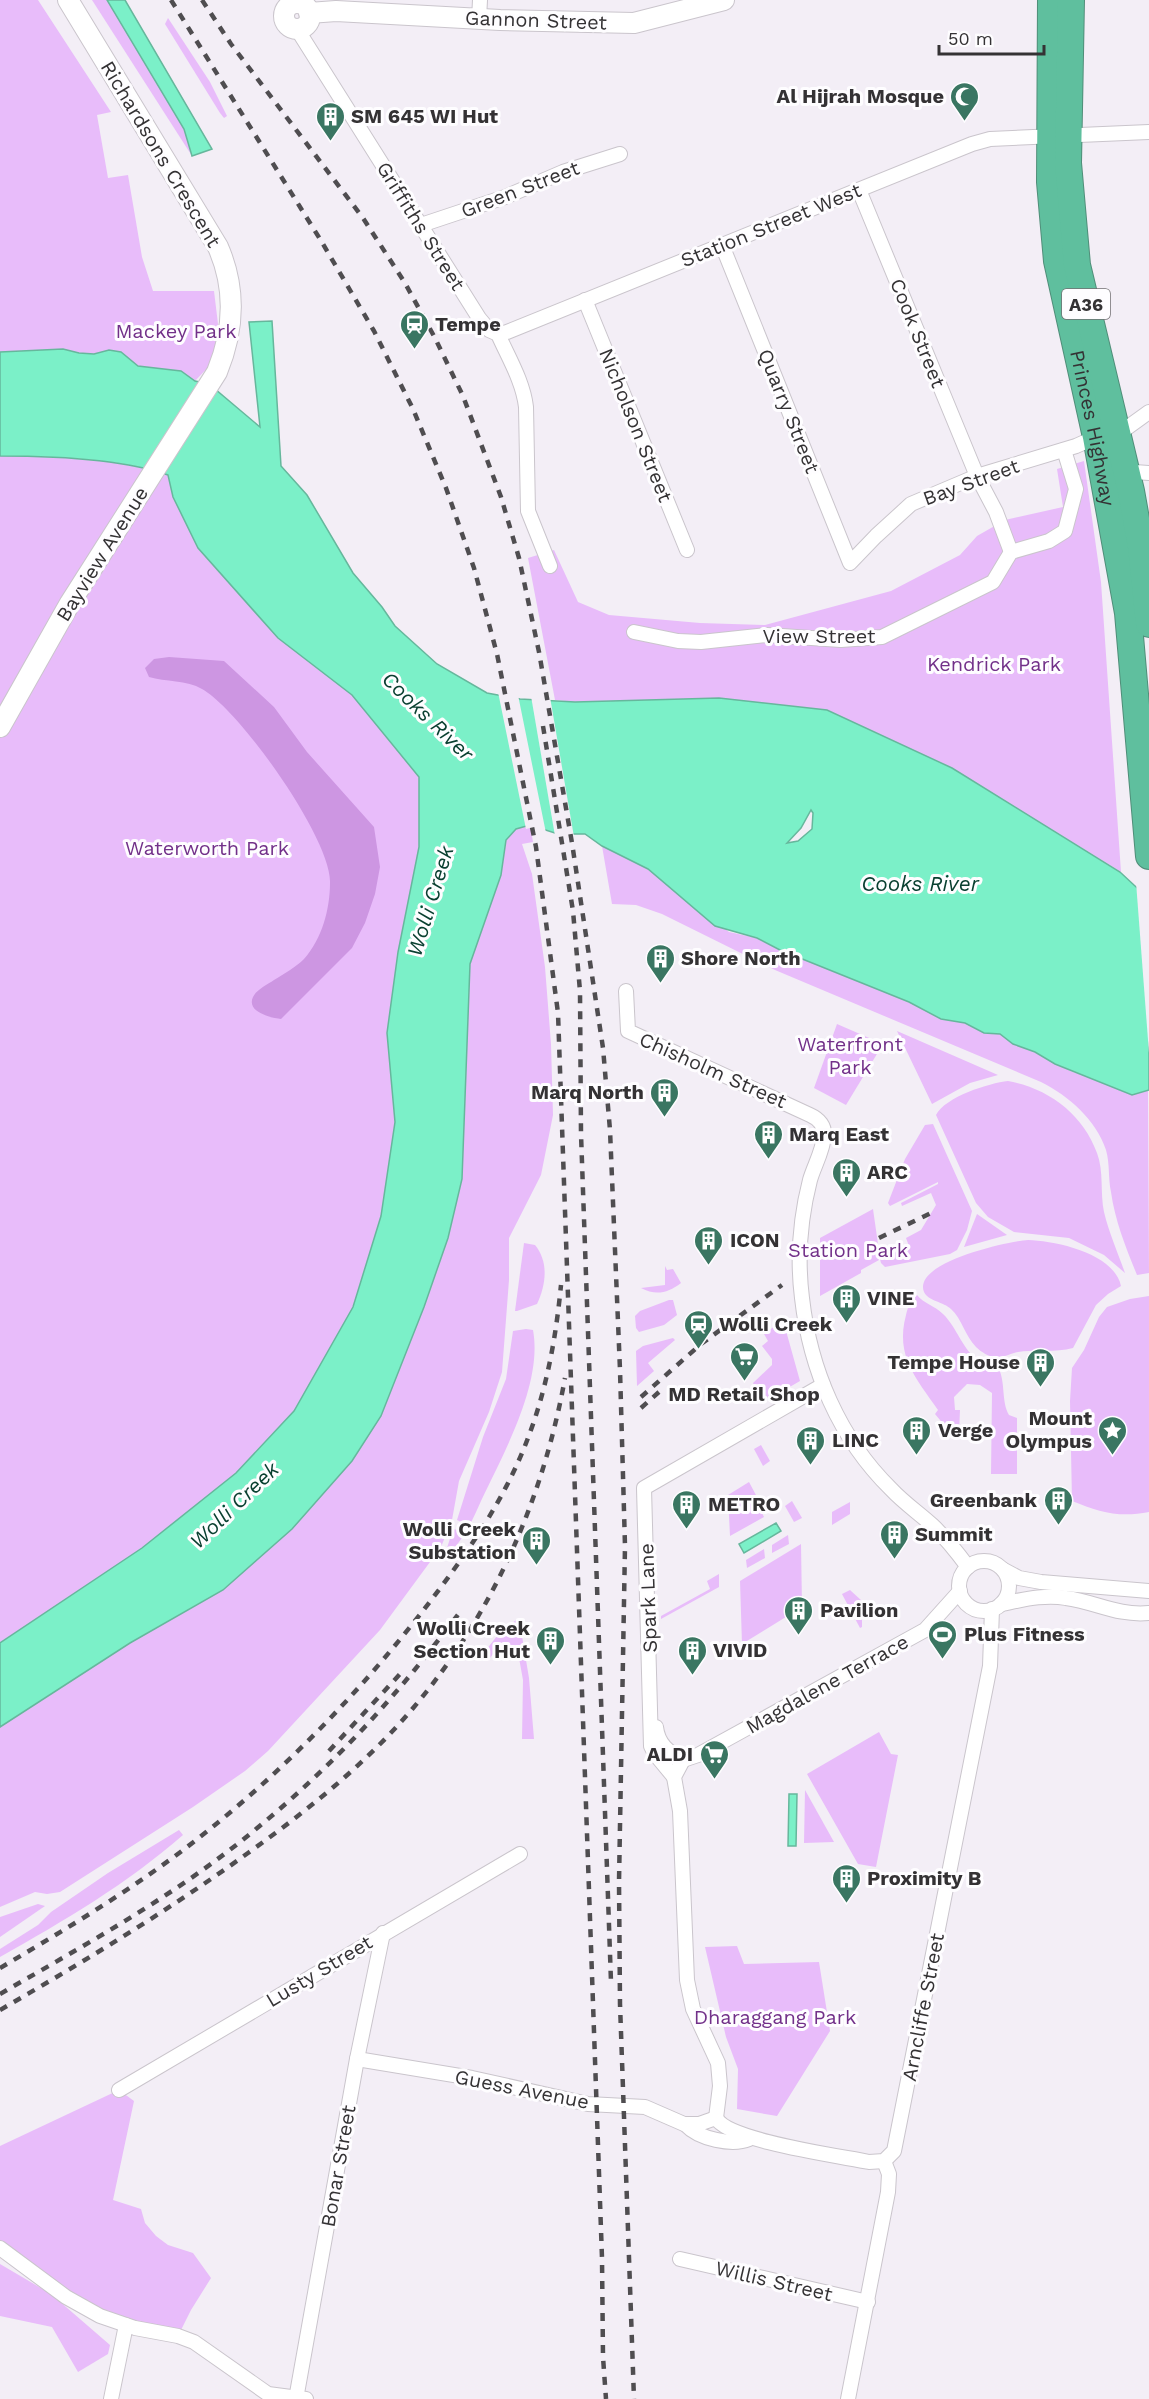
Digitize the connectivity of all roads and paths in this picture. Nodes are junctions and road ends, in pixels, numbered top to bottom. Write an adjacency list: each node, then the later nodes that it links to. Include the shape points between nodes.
1 (68, 0): 16 (main road, Richardsons Crescent, via 224,260 231,314 225,353)
2 (724, 0): 6 (main road, Gannon Street, via 634,23)
3 (1051, 0): 9 (highway, Princes Highway / A36)
4 (1071, 0): 9 (highway, Princes Highway / A36)
5 (283, 5): 7 (main road, via 287,24)
6 (479, 9): 7 (main road, Gannon Street, via 336,11)
7 (303, 21): 12 (street, Griffiths Street)
8 (1149, 132): 9 (street, Station Street West)
9 (1059, 135): 11 (street, Station Street West, via 990,139); 18 (highway, Princes Highway / A36)
10 (620, 154): 12 (street, Green Street)
11 (859, 190): 13 (street, Station Street West); 21 (street, Cook Street)
12 (421, 225): 15 (street, Griffiths Street, via 484,325)
13 (722, 245): 14 (street, Station Street West); 23 (street, Quarry Street, via 850,563)
14 (585, 300): 15 (street, Station Street West); 22 (street, Nicholson Street)
15 (498, 334): 25 (street, Griffiths Street, via 525,396 528,511)
16 (210, 384): 28 (main road, Bayview Avenue, via 70,603)
17 (1149, 412): 18 (street, Bay Street)
18 (1106, 436): 19 (street, Bay Street); 20 (highway, Princes Highway / A36)
19 (1064, 450): 21 (street, Bay Street); 24 (street, via 1076,489 1065,531 1049,541)
20 (1126, 471): 26 (highway, Princes Highway / A36, via 1141,547); 29 (highway, Princes Highway / A36, via 1128,613)
21 (976, 476): 23 (street, Bay Street, via 911,504); 24 (street, via 996,512)
22 (687, 550)
23 (861, 551)
24 (1011, 552): 27 (street, View Street, via 993,582 882,637 841,640 766,634 701,642)
25 (550, 566)
26 (1149, 624)
27 (634, 632)
28 (0, 728)
29 (1149, 856)
30 (626, 991): 31 (street, Chisholm Street, via 628,1032 815,1117 821,1124 824,1137 806,1198 799,1269 804,1319)
31 (823, 1385): 32 (street, via 845,1430 872,1468 944,1537); 38 (street, Spark Lane, via 644,1488)
32 (968, 1567): 33 (street, via 987,1561); 34 (street, via 961,1578)
33 (1004, 1570): 35 (street, via 1041,1582); 36 (street, via 1008,1591)
34 (960, 1591): 36 (street, via 963,1599 976,1609); 39 (street, Magdalene Terrace, via 925,1630)
35 (1149, 1592)
36 (996, 1607): 37 (street, via 1032,1598 1065,1597 1120,1613); 48 (street, Arncliffe Street, via 990,1666 898,2140)
37 (1149, 1613)
38 (651, 1708): 39 (street, Spark Lane, via 659,1741); 40 (street, Spark Lane, via 651,1746)
39 (683, 1760): 40 (street)
40 (674, 1777): 45 (street, via 680,1811 687,1980 693,2009 718,2063)
41 (520, 1854): 42 (street, Lusty Street)
42 (383, 1933): 43 (street, Bonar Street); 44 (street, Lusty Street)
43 (357, 2059): 46 (street, Guess Avenue, via 472,2078 588,2104 645,2107); 53 (street, Bonar Street)
44 (119, 2090)
45 (716, 2118): 46 (street); 47 (street, Guess Avenue, via 726,2128)
46 (684, 2124): 47 (street, Guess Avenue, via 716,2139 732,2142)
47 (751, 2138): 48 (street, Guess Avenue, via 869,2162)
48 (884, 2161): 51 (street, via 889,2174 888,2192)
49 (0, 2248): 52 (street, via 66,2297)
50 (680, 2259): 51 (street, Willis Street)
51 (868, 2302): 55 (street)
52 (126, 2325): 53 (street, via 194,2342 268,2394); 54 (street)
53 (299, 2398)
54 (111, 2399)
55 (848, 2399)

